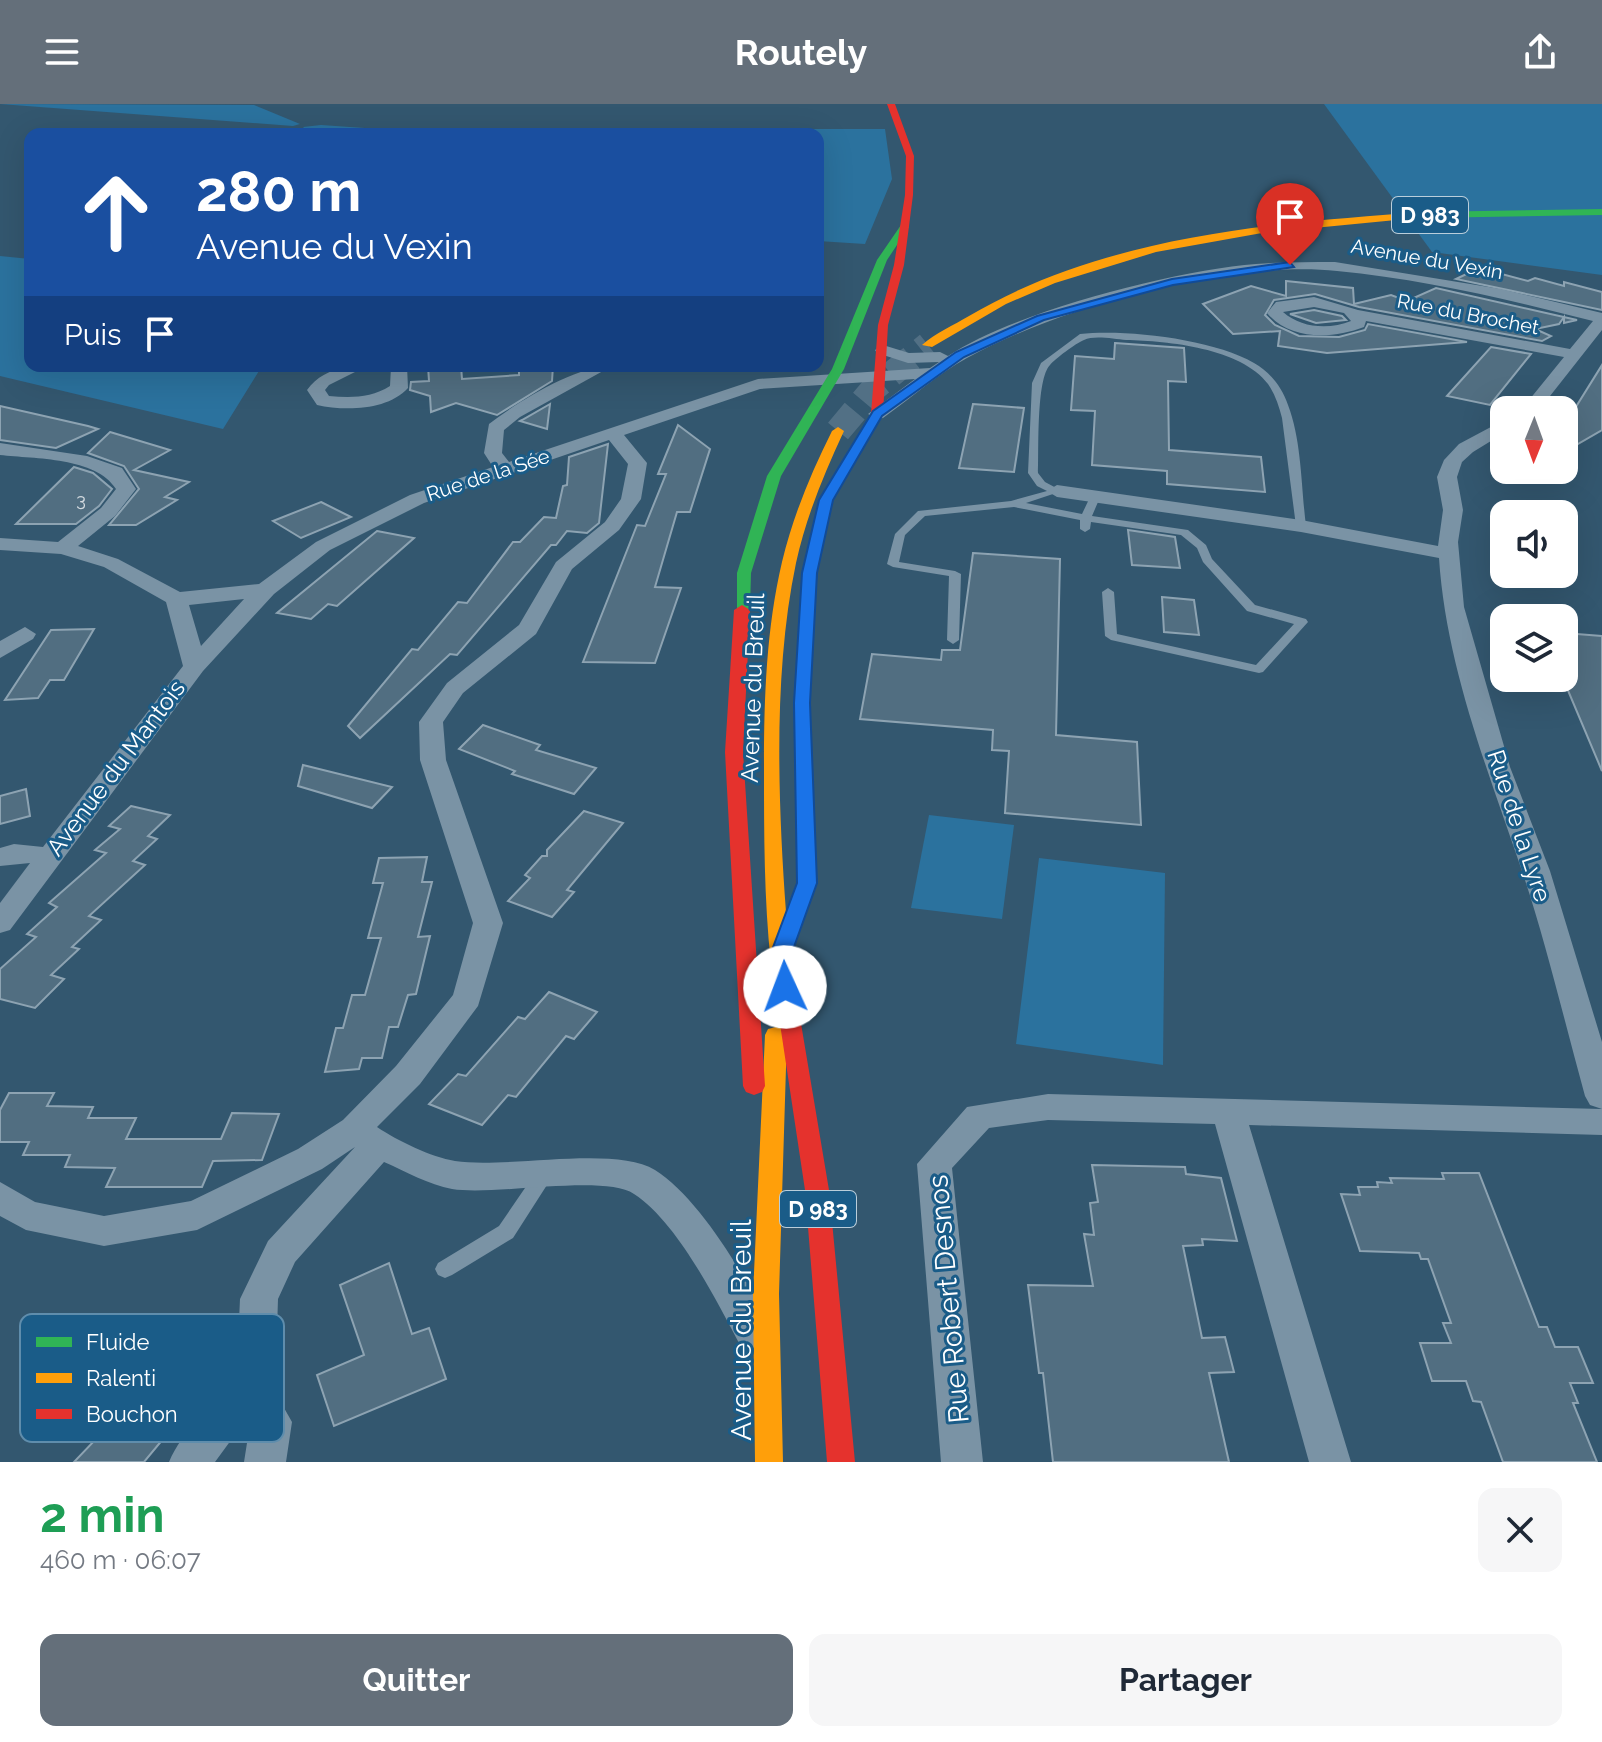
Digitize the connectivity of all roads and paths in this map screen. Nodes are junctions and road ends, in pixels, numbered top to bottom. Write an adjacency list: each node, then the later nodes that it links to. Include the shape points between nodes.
1 (891, 104): 3 (main road, via 911,168)
2 (1602, 212): 6 (main road, D 983, via 1388,217 1173,247 1035,288)
3 (904, 227): 9 (main road, via 883,325); 14 (main road, via 882,260)
4 (1356, 314): 7 (street, Rue du Brochet)
5 (1602, 319): 7 (street); 8 (street, Avenue du Vexin, via 1406,275 1290,265 1172,282 1083,305 1040,318)
6 (928, 345)
7 (1572, 354): 15 (street)
8 (960, 355): 9 (street); 13 (street, Avenue du Vexin)
9 (883, 365): 13 (street); 14 (street); 16 (main road)
10 (345, 372): 11 (street, via 316,390 323,401 352,405 386,398 399,388)
11 (399, 372)
12 (593, 372): 21 (street, via 495,428 493,453)
13 (934, 373): 16 (street, Avenue du Vexin)
14 (834, 374): 18 (street, Rue de la Sée, via 758,384); 49 (main road, via 764,498 744,573 734,703)
15 (1540, 396)
16 (877, 414): 40 (main road, via 826,500 810,573 802,703 807,883)
17 (838, 431): 40 (main road, Avenue du Breuil / D 983, via 803,498 778,604 771,714)
18 (613, 434): 21 (street, Rue de la Sée); 44 (street, via 638,463 631,499 612,526 563,566 528,629 455,688 431,722 433,760 488,923 467,998)
19 (1490, 435): 29 (street, Rue de la Lyre, via 1453,460 1447,477 1453,510)
20 (0, 449): 28 (street, via 80,460 115,472 126,489 108,512)
21 (505, 470): 30 (street, Rue de la Sée, via 417,499 323,546)
22 (1057, 491): 23 (street); 24 (lane); 26 (lane, via 1033,473 1037,383 1044,365 1083,336 1197,344 1238,357 1261,373 1283,400)
23 (1096, 495): 25 (lane); 26 (street)
24 (1014, 504): 25 (lane); 34 (lane, via 922,513 900,534 893,564 955,574)
25 (1086, 524): 31 (lane, via 1184,532 1251,608 1302,622 1259,669 1111,636)
26 (1301, 526): 29 (street)
27 (0, 544): 28 (street)
28 (63, 548): 32 (street, via 111,563)
29 (1448, 554): 41 (street, Rue de la Lyre, via 1453,607 1497,767 1536,871)
30 (266, 589): 32 (street); 36 (street, Rue de la Sée)
31 (1108, 592)
32 (176, 599): 36 (street, Avenue du Mantois)
33 (25, 634): 35 (street)
34 (953, 640)
35 (0, 651)
36 (195, 666): 37 (street, Avenue du Mantois)
37 (49, 856): 38 (street); 39 (street, Avenue du Mantois)
38 (0, 857)
39 (0, 923)
40 (780, 958): 49 (main road, Avenue du Breuil); 55 (main road, Avenue du Breuil / D 983, via 827,1278)
41 (1602, 1096)
42 (1228, 1111): 43 (street, Rue Robert Desnos); 56 (street, Rue Robert Desnos, via 1048,1107 979,1116 934,1164); 57 (street)
43 (1602, 1122)
44 (366, 1137): 45 (street, via 451,1175); 46 (street, via 197,1215 104,1231 26,1215); 48 (street, via 281,1252 259,1299)
45 (545, 1174): 47 (lane, via 506,1232); 49 (street, via 594,1172 641,1179 668,1202 718,1268)
46 (0, 1196)
47 (445, 1269)
48 (258, 1314)
49 (766, 1354): 54 (main road, Avenue du Breuil)
50 (205, 1442): 52 (street)
51 (268, 1442): 53 (street)
52 (190, 1462)
53 (265, 1462)
54 (769, 1462)
55 (841, 1462)
56 (962, 1462)
57 (1330, 1462)

